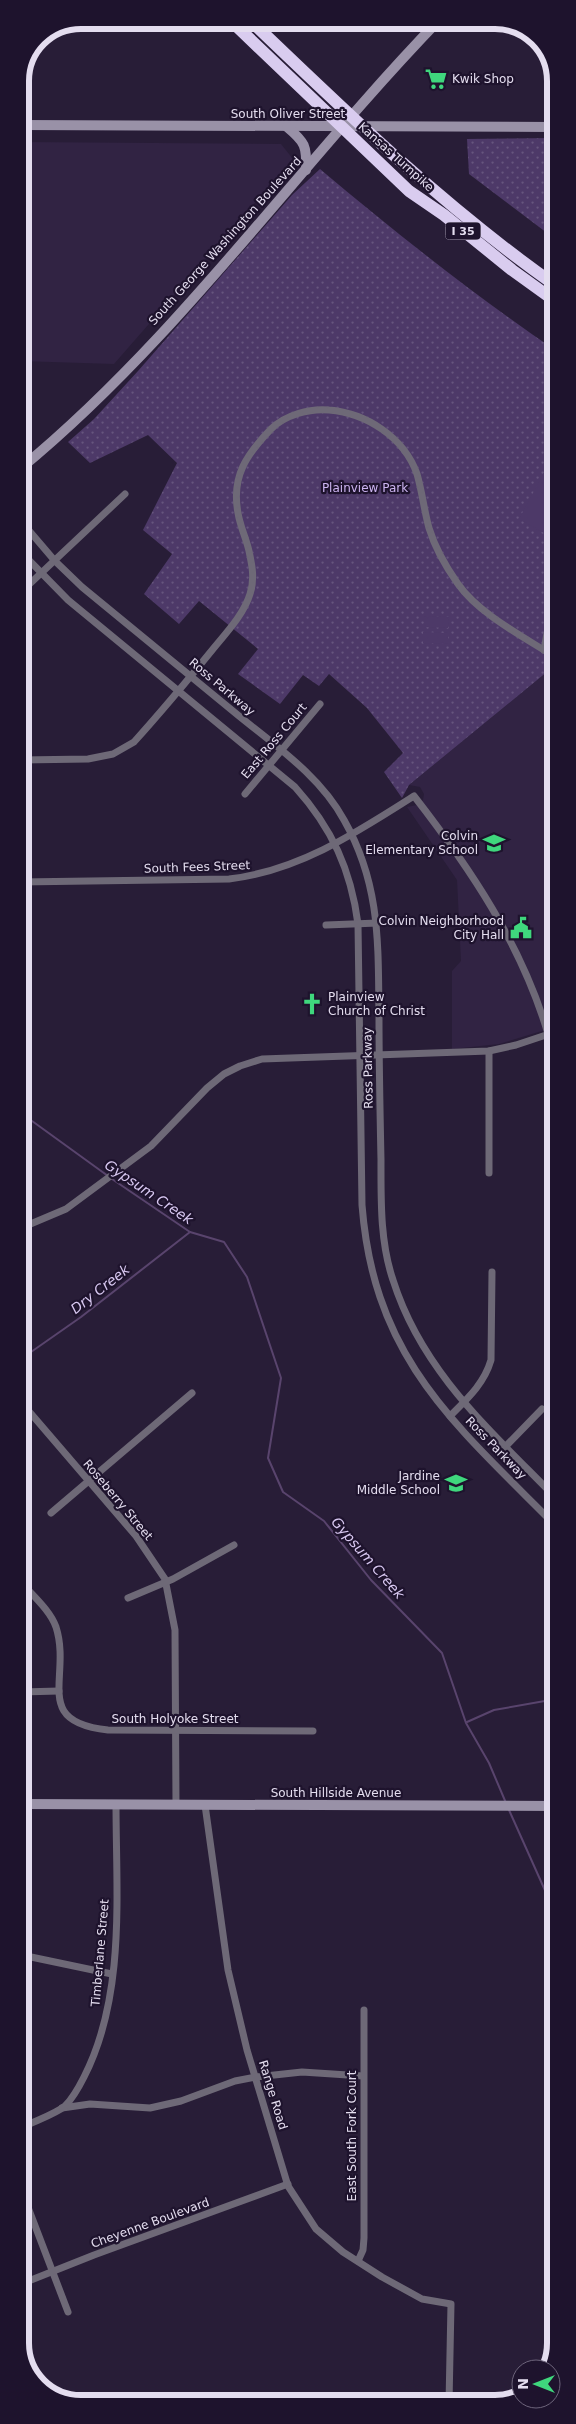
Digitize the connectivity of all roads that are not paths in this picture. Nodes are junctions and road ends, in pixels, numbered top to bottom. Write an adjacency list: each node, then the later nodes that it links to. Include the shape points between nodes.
1 (239, 29): 10 (highway, Kansas Turnpike / I 35, via 409,191)
2 (259, 29): 9 (highway, Kansas Turnpike / I 35, via 392,156)
3 (431, 29): 6 (main road, South George Washington Boulevard)
4 (29, 126): 5 (main road, South Oliver Street)
5 (287, 127): 6 (main road, South Oliver Street); 8 (main road, via 304,142)
6 (344, 127): 7 (main road, South Oliver Street); 8 (main road, South George Washington Boulevard)
7 (547, 127)
8 (306, 170): 11 (main road, South George Washington Boulevard, via 124,372 68,429)
9 (547, 279)
10 (547, 295)
11 (29, 462)
12 (125, 494): 15 (street)
13 (29, 531): 15 (street, Ross Parkway)
14 (29, 561): 16 (street, Ross Parkway)
15 (55, 561): 16 (street); 21 (street, Ross Parkway)
16 (41, 574): 17 (street); 22 (street, Ross Parkway)
17 (29, 585)
18 (547, 633): 19 (street)
19 (544, 650): 20 (street); 21 (street, via 479,606 459,586 442,560 429,528 416,472 392,437 360,417 347,412 322,410 298,413 275,425 241,466 238,512 253,569 250,594 230,628)
20 (547, 652)
21 (191, 676): 22 (street); 24 (street, Ross Parkway)
22 (179, 691): 25 (street, via 134,742 113,754 88,759); 26 (street, Ross Parkway)
23 (320, 704): 24 (street, East Ross Court)
24 (281, 751): 26 (street, East Ross Court); 28 (street, Ross Parkway, via 316,781)
25 (29, 760)
26 (269, 766): 27 (street, East Ross Court); 29 (street, Ross Parkway, via 296,787 312,805)
27 (245, 794)
28 (353, 835): 29 (street, South Fees Street); 31 (street, Ross Parkway, via 367,868); 34 (street, South Fees Street, via 414,796 450,842 500,922)
29 (336, 843): 30 (street, South Fees Street, via 294,864 257,876); 32 (street, Ross Parkway, via 353,889)
30 (29, 882)
31 (378, 923): 32 (street); 37 (street, Ross Parkway)
32 (358, 924): 33 (street); 38 (street, Ross Parkway)
33 (326, 925)
34 (547, 1022)
35 (547, 1034): 36 (street)
36 (488, 1051): 37 (street); 39 (street)
37 (379, 1055): 38 (street); 43 (street, Ross Parkway, via 381,1203 386,1254 392,1278 418,1340 438,1372)
38 (360, 1056): 40 (street, via 262,1059 224,1074 156,1141 132,1160 66,1209); 46 (street, Ross Parkway, via 362,1205 368,1260 381,1303 400,1347)
39 (489, 1173)
40 (29, 1225)
41 (492, 1272): 43 (street, via 491,1360 482,1380)
42 (192, 1393): 48 (street)
43 (464, 1402): 46 (street); 47 (street, Ross Parkway)
44 (542, 1410): 47 (street)
45 (29, 1411): 48 (street, Roseberry Street)
46 (450, 1416): 51 (street, Ross Parkway)
47 (506, 1446): 49 (street, Ross Parkway)
48 (88, 1481): 50 (street); 53 (street, Roseberry Street, via 136,1536)
49 (547, 1489)
50 (51, 1513)
51 (547, 1517)
52 (234, 1545): 53 (street)
53 (166, 1582): 55 (street); 58 (street, Roseberry Street, via 175,1630)
54 (29, 1592): 56 (street, South Holyoke Street, via 55,1625)
55 (128, 1598)
56 (59, 1691): 57 (street); 58 (street, South Holyoke Street, via 67,1717 88,1728)
57 (29, 1692)
58 (176, 1730): 59 (street, South Holyoke Street); 62 (street, Roseberry Street)
59 (313, 1731)
60 (29, 1804): 61 (main road, South Hillside Avenue)
61 (116, 1804): 62 (main road, South Hillside Avenue); 66 (street, Timberlane Street, via 117,1920)
62 (176, 1805): 63 (main road, South Hillside Avenue)
63 (205, 1805): 64 (main road, South Hillside Avenue); 68 (street, Range Road, via 228,1970)
64 (547, 1806)
65 (32, 1958): 66 (street)
66 (112, 1974): 70 (street, Timberlane Street, via 99,2044 75,2094)
67 (364, 2010): 69 (street, East South Fork Court)
68 (256, 2076): 69 (street, via 302,2072); 70 (street, via 150,2108 90,2104); 72 (street, Range Road)
69 (363, 2076): 74 (street, East South Fork Court, via 364,2238)
70 (59, 2109): 71 (street, Timberlane Street)
71 (29, 2124)
72 (288, 2184): 74 (street, Range Road, via 316,2229); 75 (street, Cheyenne Boulevard)
73 (29, 2210): 75 (street)
74 (358, 2261): 78 (street, Range Road, via 422,2299 451,2304)
75 (52, 2271): 76 (street, Cheyenne Boulevard); 77 (street)
76 (29, 2281)
77 (68, 2312)
78 (450, 2395)

